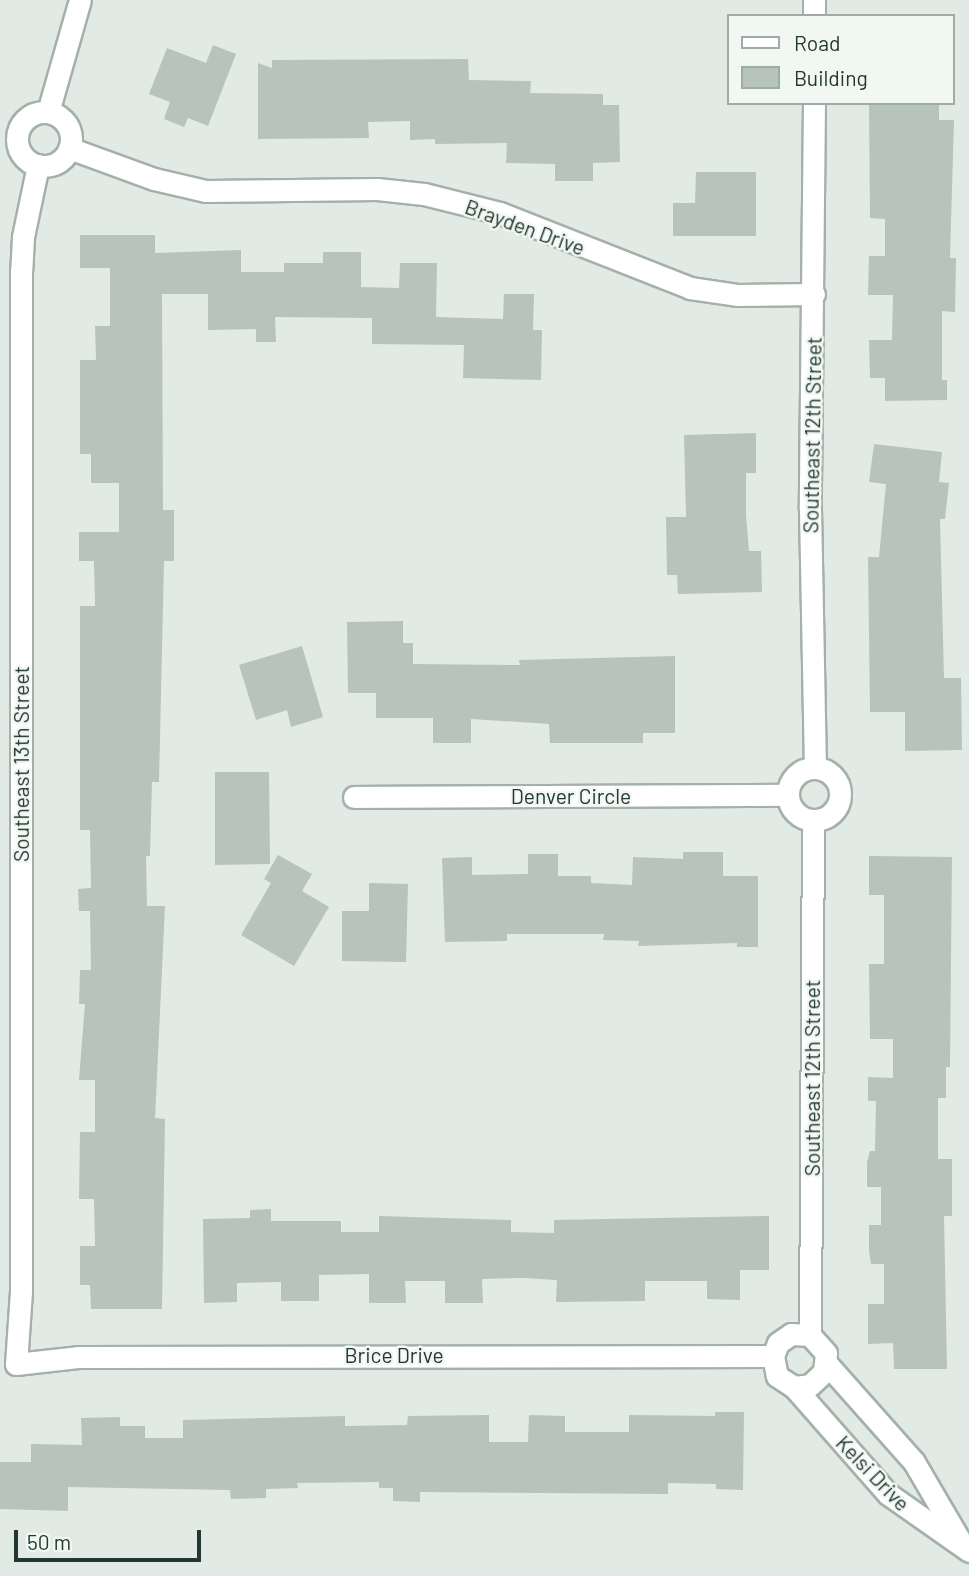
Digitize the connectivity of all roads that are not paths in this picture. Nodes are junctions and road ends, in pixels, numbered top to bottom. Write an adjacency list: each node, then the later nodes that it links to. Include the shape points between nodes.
1 (80, 0): 3 (street)
2 (814, 105): 6 (street, Southeast 12th Street)
3 (48, 112): 4 (street, via 64,120 70,131); 5 (street, via 26,118 17,136 26,158)
4 (69, 148): 5 (street, via 57,162); 6 (street, Brayden Drive, via 155,179 206,191 377,189 424,194 500,213 690,288 738,295)
5 (38, 165): 13 (street, Southeast 13th Street, via 23,237 22,270 22,1292)
6 (814, 294): 7 (street, Southeast 12th Street, via 810,509)
7 (815, 767): 8 (street, via 799,772); 10 (street, via 835,778 840,797 830,815)
8 (788, 795): 9 (street, Denver Circle); 10 (street, via 798,814)
9 (354, 797)
10 (813, 820): 11 (street, Southeast 12th Street)
11 (810, 1335): 12 (street, via 786,1337); 14 (street, via 822,1345)
12 (773, 1356): 13 (street, Brice Drive, via 105,1356); 15 (street, via 777,1376)
13 (16, 1364)
14 (827, 1364): 15 (street, via 810,1385); 16 (street, Kelsi Drive, via 914,1462)
15 (794, 1387): 16 (street, Kelsi Drive, via 888,1494)
16 (966, 1548)

